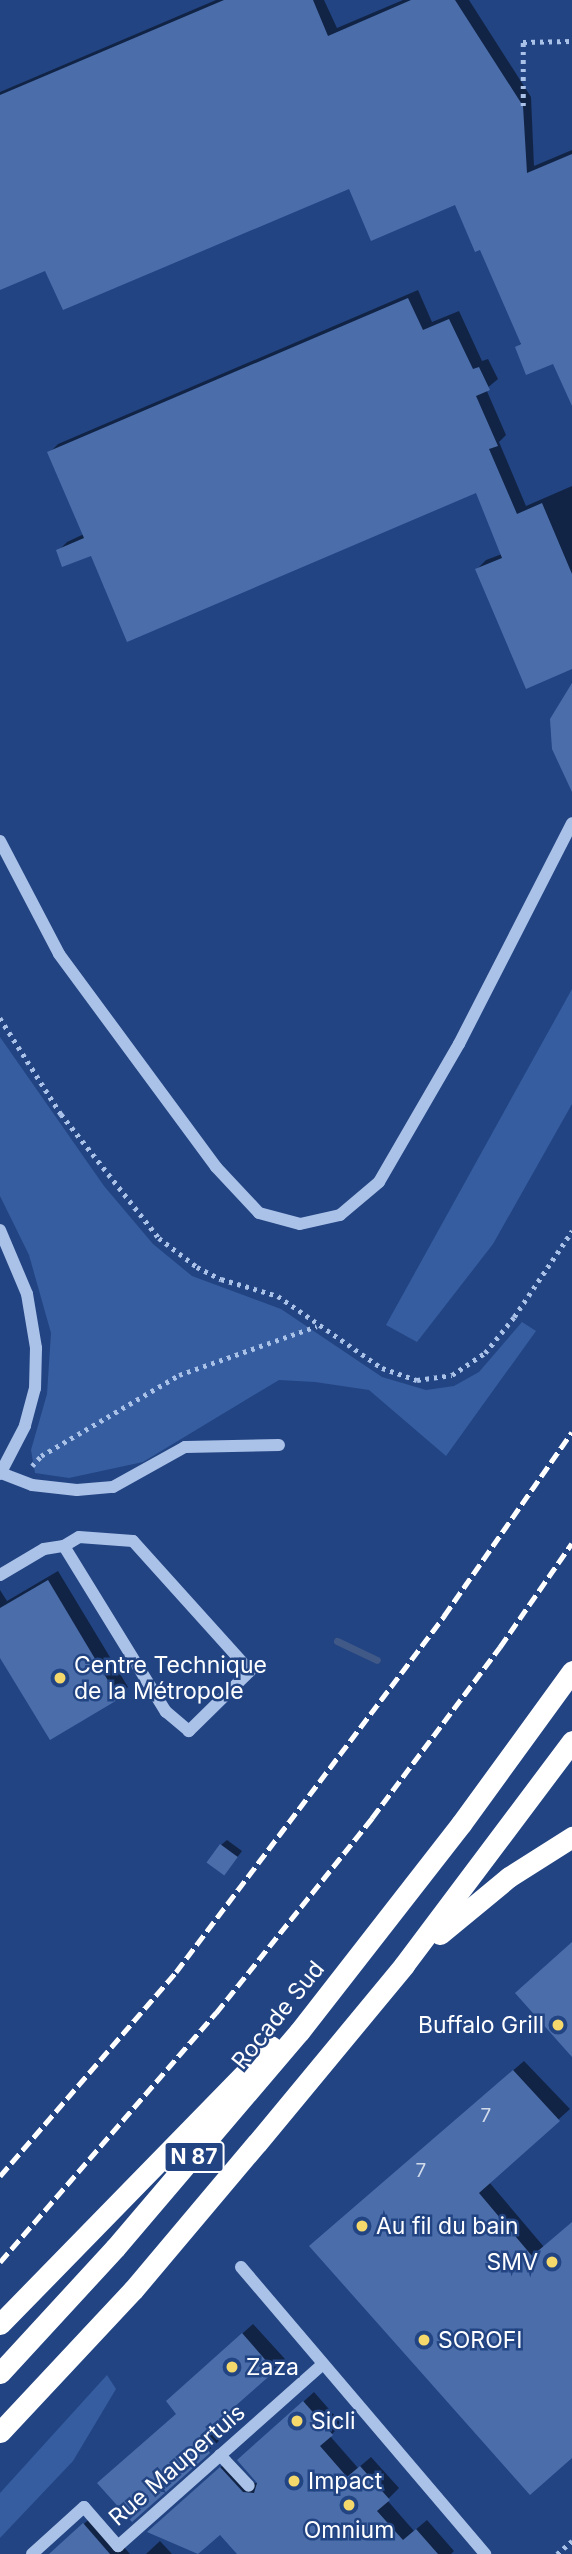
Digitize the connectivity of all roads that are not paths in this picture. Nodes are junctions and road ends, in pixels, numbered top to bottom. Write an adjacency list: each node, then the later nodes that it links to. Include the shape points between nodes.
1 (572, 822): 2 (street, via 459,1044 379,1182 340,1215 300,1224 259,1213 216,1167 59,954)
2 (0, 841)
3 (0, 1230): 5 (street, via 27,1294 36,1348 35,1388 26,1426)
4 (279, 1445): 5 (street, via 185,1447 113,1487 77,1490 32,1485)
5 (0, 1474)
6 (64, 1546): 6 (street, via 166,1712 189,1731 250,1671 134,1541 79,1537); 7 (street, via 44,1549)
7 (0, 1575)
8 (572, 1671): 11 (highway, Rocade Sud / N 87)
9 (572, 1741): 12 (highway, N 87)
10 (572, 1837): 12 (highway, via 500,1884)
11 (378, 1933): 15 (highway); 17 (highway, Rocade Sud / N 87, via 178,2176)
12 (404, 1965): 14 (highway, N 87)
13 (241, 2267): 16 (street)
14 (133, 2290): 18 (highway, N 87); 19 (highway)
15 (0, 2324)
16 (323, 2364): 20 (street, Rue Maupertuis); 23 (street)
17 (0, 2374)
18 (0, 2432)
19 (0, 2448)
20 (220, 2455): 21 (street); 22 (street, Rue Maupertuis, via 118,2546 83,2507)
21 (249, 2486)
22 (32, 2554)
23 (485, 2554)

